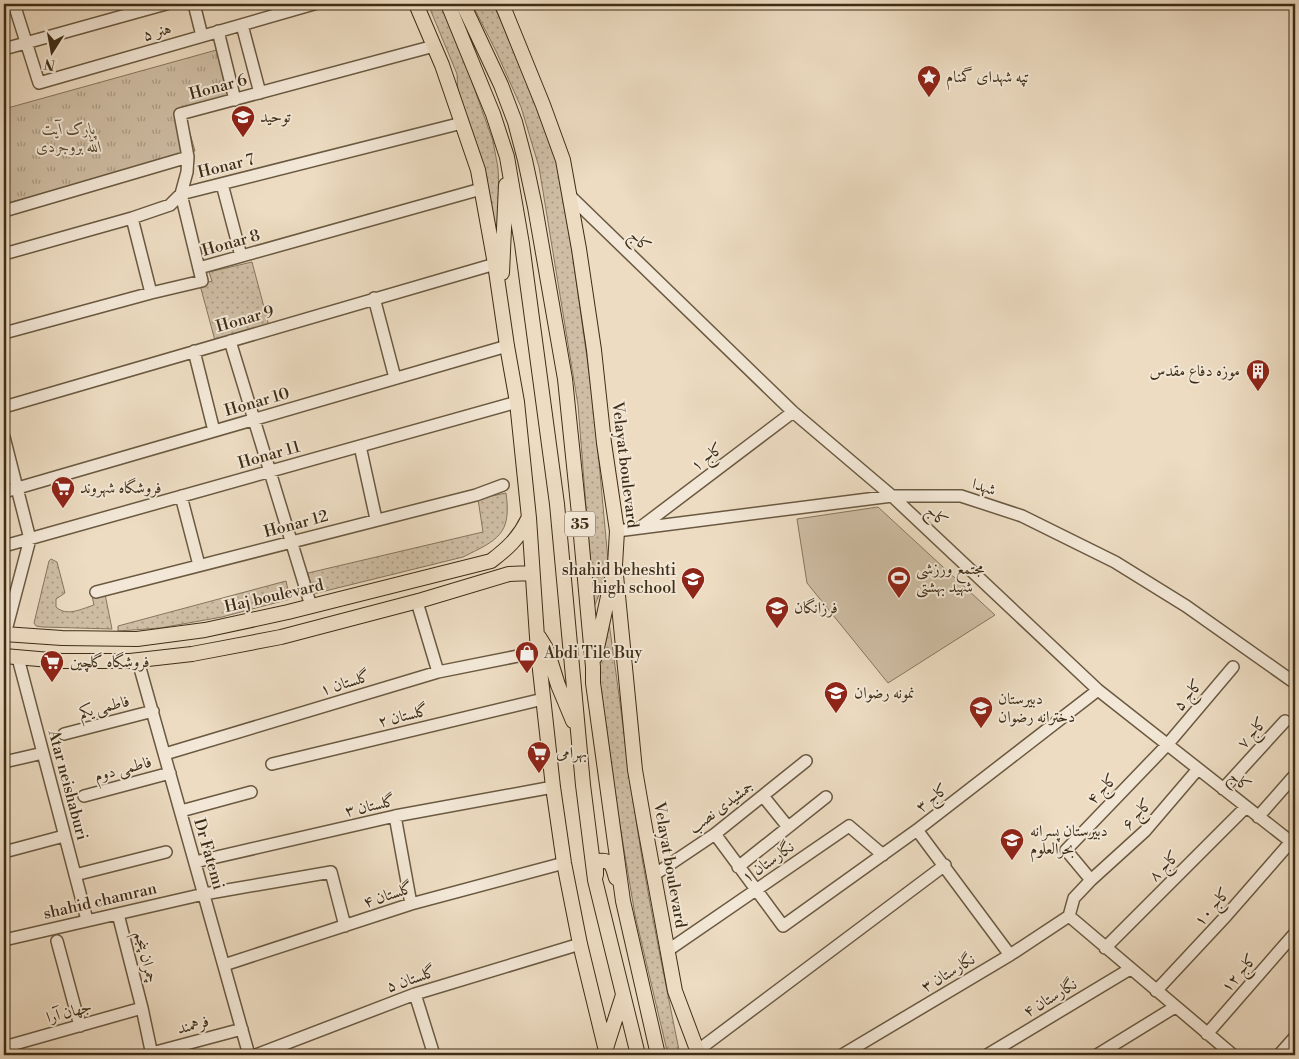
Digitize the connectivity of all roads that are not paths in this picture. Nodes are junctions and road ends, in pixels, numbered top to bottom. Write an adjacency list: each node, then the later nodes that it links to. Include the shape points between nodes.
1 (14, 4): 12 (street)
2 (166, 4): 12 (street)
3 (194, 4): 11 (street)
4 (314, 4): 9 (street, هنر ۵)
5 (416, 4): 13 (main road)
6 (448, 4): 19 (main road, 35)
7 (463, 4): 72 (main road, 35, via 515,122 535,206 564,379)
8 (502, 4): 23 (main road, Velayat boulevard, via 563,160)
9 (242, 24): 10 (street, هنر ۵); 15 (street)
10 (218, 31): 11 (street, هنر ۵); 16 (street)
11 (202, 36): 12 (street, هنر ۵, via 39,83)
12 (26, 42): 14 (street)
13 (434, 46): 15 (street, Honar 6); 17 (main road)
14 (4, 49)
15 (260, 93): 16 (street, Honar 6)
16 (235, 100): 18 (street, Honar 6, via 180,114)
17 (462, 123): 20 (street, Honar 7); 21 (main road)
18 (188, 157): 22 (street, via 188,172); 24 (street)
19 (507, 157): 30 (main road, via 503,268); 79 (main road, 35, via 557,504)
20 (222, 184): 22 (street, Honar 7); 27 (street)
21 (481, 189): 27 (street, Honar 8); 28 (main road)
22 (181, 194): 25 (street, Honar 7, via 170,205); 29 (street)
23 (569, 195): 40 (street, کاج); 54 (main road, Velayat boulevard, via 594,350)
24 (4, 211)
25 (132, 218): 26 (street, Honar 7); 31 (street)
26 (4, 254)
27 (241, 256): 29 (street, Honar 8)
28 (496, 264): 30 (main road); 32 (street, Honar 9)
29 (199, 268): 31 (street, Honar 8, via 202,281)
30 (498, 286): 35 (main road)
31 (151, 293): 33 (street, Honar 8)
32 (374, 298): 34 (street, Honar 9); 37 (street)
33 (4, 333)
34 (230, 341): 36 (street, Honar 9); 41 (street)
35 (507, 346): 37 (street, Honar 10); 38 (main road)
36 (194, 351): 39 (street, Honar 9); 42 (street)
37 (395, 378): 41 (street, Honar 10)
38 (517, 402): 44 (street, Honar 11); 51 (main road)
39 (4, 407)
40 (793, 412): 50 (street, کاج); 53 (street, کاج ۱)
41 (254, 420): 42 (street, Honar 10); 45 (street)
42 (214, 431): 47 (street, Honar 10)
43 (4, 437): 47 (street)
44 (360, 446): 45 (street, Honar 11); 52 (street)
45 (271, 471): 49 (street, Honar 11); 56 (street)
46 (503, 485): 52 (street, Honar 12, via 476,495)
47 (17, 489): 48 (street, Honar 10); 55 (street)
48 (4, 492)
49 (181, 496): 55 (street, Honar 11); 59 (street)
50 (892, 496): 53 (street, شهدا); 74 (street, شهدا, via 961,496 1022,516 1115,562 1186,606); 75 (street, کاج)
51 (529, 518): 58 (main road, Haj boulevard, via 511,545); 61 (main road)
52 (376, 519): 56 (street, Honar 12)
53 (640, 528): 54 (street, شهدا)
54 (617, 531): 60 (main road, Velayat boulevard)
55 (30, 539): 57 (street, Honar 11); 67 (street)
56 (292, 542): 59 (street, Honar 12); 65 (street)
57 (4, 546)
58 (483, 563): 62 (main road, via 491,570); 65 (main road, Haj boulevard)
59 (199, 565): 63 (street, Honar 12)
60 (615, 565): 72 (main road); 115 (main road, Velayat boulevard, via 635,770)
61 (532, 573): 62 (main road); 66 (main road)
62 (486, 580): 64 (main road)
63 (96, 592)
64 (417, 602): 70 (main road, via 280,637); 73 (street)
65 (310, 606): 67 (main road, Haj boulevard, via 205,630 137,639)
66 (537, 632): 68 (main road); 79 (main road)
67 (4, 634)
68 (538, 652): 73 (street, گلستان ۱); 76 (main road)
69 (11, 657): 70 (main road); 82 (street, Atar neishaburi)
70 (138, 661): 77 (street, Dr Fatemi)
71 (1233, 666): 81 (street, کاج ۵)
72 (593, 667): 98 (main road, 35)
73 (438, 672): 83 (street, گلستان ۱)
74 (1295, 683)
75 (1098, 690): 81 (street, کاج); 103 (street, کاج ۳)
76 (543, 699): 86 (street, گلستان ۲); 91 (main road)
77 (152, 711): 80 (street, فاطمی یکم); 83 (street, Dr Fatemi)
78 (1285, 721): 92 (street, کاج ۷)
79 (578, 731): 90 (main road, 35)
80 (64, 734)
81 (1168, 745): 87 (street, کاج); 117 (street, کاج ۴, via 1066,850)
82 (43, 753): 85 (street); 105 (street, Atar neishaburi)
83 (165, 754): 88 (street, Dr Fatemi)
84 (806, 761): 95 (street, جمشیدی نصب)
85 (4, 762)
86 (272, 764)
87 (1198, 769): 92 (street, کاج); 117 (street, کاج ۶, via 1145,831)
88 (170, 773): 94 (street, فاطمی دوم); 99 (street, Dr Fatemi)
89 (1295, 775): 101 (street)
90 (583, 785): 98 (main road, via 594,825 599,829 607,827); 116 (main road, 35)
91 (553, 787): 100 (street, گلستان ۳); 111 (main road)
92 (1223, 788): 97 (street, کاج)
93 (252, 792): 99 (street)
94 (84, 796)
95 (763, 796): 102 (street); 104 (street, جمشیدی نصب)
96 (826, 797): 102 (street)
97 (1246, 806): 101 (street, کاج); 130 (street, کاج ۸)
98 (612, 809): 120 (main road, 35)
99 (181, 811): 110 (street, Dr Fatemi)
100 (395, 816): 110 (street, گلستان ۳); 121 (street)
101 (1258, 816): 106 (street, کاج)
102 (788, 827): 113 (street)
103 (917, 830): 109 (street, کاج ۳); 112 (street)
104 (715, 834): 113 (street); 115 (street, جمشیدی نصب)
105 (64, 836): 107 (street); 114 (street, Atar neishaburi)
106 (1294, 842): 135 (street, کاج ۱۰)
107 (4, 852)
108 (166, 852): 114 (street)
109 (883, 855): 118 (street, نگارستان ۱, via 849,826); 118 (street, کاج ۳, via 783,926)
110 (195, 862): 119 (street, Dr Fatemi)
111 (564, 863): 121 (street, گلستان ۴); 129 (main road)
112 (944, 866): 132 (street); 146 (street)
113 (738, 867): 118 (street)
114 (75, 874): 124 (street, Atar neishaburi)
115 (654, 875): 131 (main road, Velayat boulevard)
116 (596, 880): 120 (main road, via 596,865 607,860); 137 (main road, 35)
117 (1092, 880): 123 (street, کاج ۶, via 1074,898)
118 (756, 891): 131 (street, نگارستان ۱)
119 (204, 894): 122 (street, shahid chamran); 125 (street, shahid chamran, via 331,872); 133 (street, Dr Fatemi)
120 (623, 901): 152 (main road, 35)
121 (411, 904): 125 (street, گلستان ۴)
122 (118, 914): 124 (street, shahid chamran); 139 (street, چمران پنجم)
123 (1069, 916): 130 (street); 132 (street, نگارستان ۳)
124 (87, 920): 127 (street, shahid chamran)
125 (345, 926): 133 (street, گلستان ۴)
126 (1295, 933): 142 (street, کاج ۱۲)
127 (4, 940)
128 (57, 941): 140 (street)
129 (580, 944): 136 (street, گلستان ۵); 145 (main road)
130 (1105, 948): 134 (street)
131 (668, 950): 146 (main road, Velayat boulevard, via 675,991)
132 (1010, 955): 153 (street, نگارستان ۳)
133 (224, 966): 141 (street, Dr Fatemi)
134 (1130, 969): 135 (street); 154 (street, نگارستان ۴)
135 (1156, 991): 138 (street)
136 (415, 994): 149 (street, گلستان ۵); 150 (street)
137 (623, 994): 145 (main road); 151 (main road, 35)
138 (1175, 1007): 142 (street); 155 (street)
139 (142, 1008): 140 (street, جهان آرا); 147 (street, چمران پنجم)
140 (80, 1026): 144 (street, جهان آرا)
141 (242, 1029): 147 (street, فرهمند); 148 (street, Dr Fatemi)
142 (1207, 1034): 156 (street)
143 (1295, 1037): 157 (street)
144 (4, 1046)
145 (606, 1052)
146 (698, 1053)
147 (152, 1054)
148 (249, 1055)
149 (256, 1055)
150 (434, 1055)
151 (638, 1055)
152 (658, 1055)
153 (842, 1055)
154 (987, 1055)
155 (1097, 1055)
156 (1233, 1055)
157 (1279, 1055)

